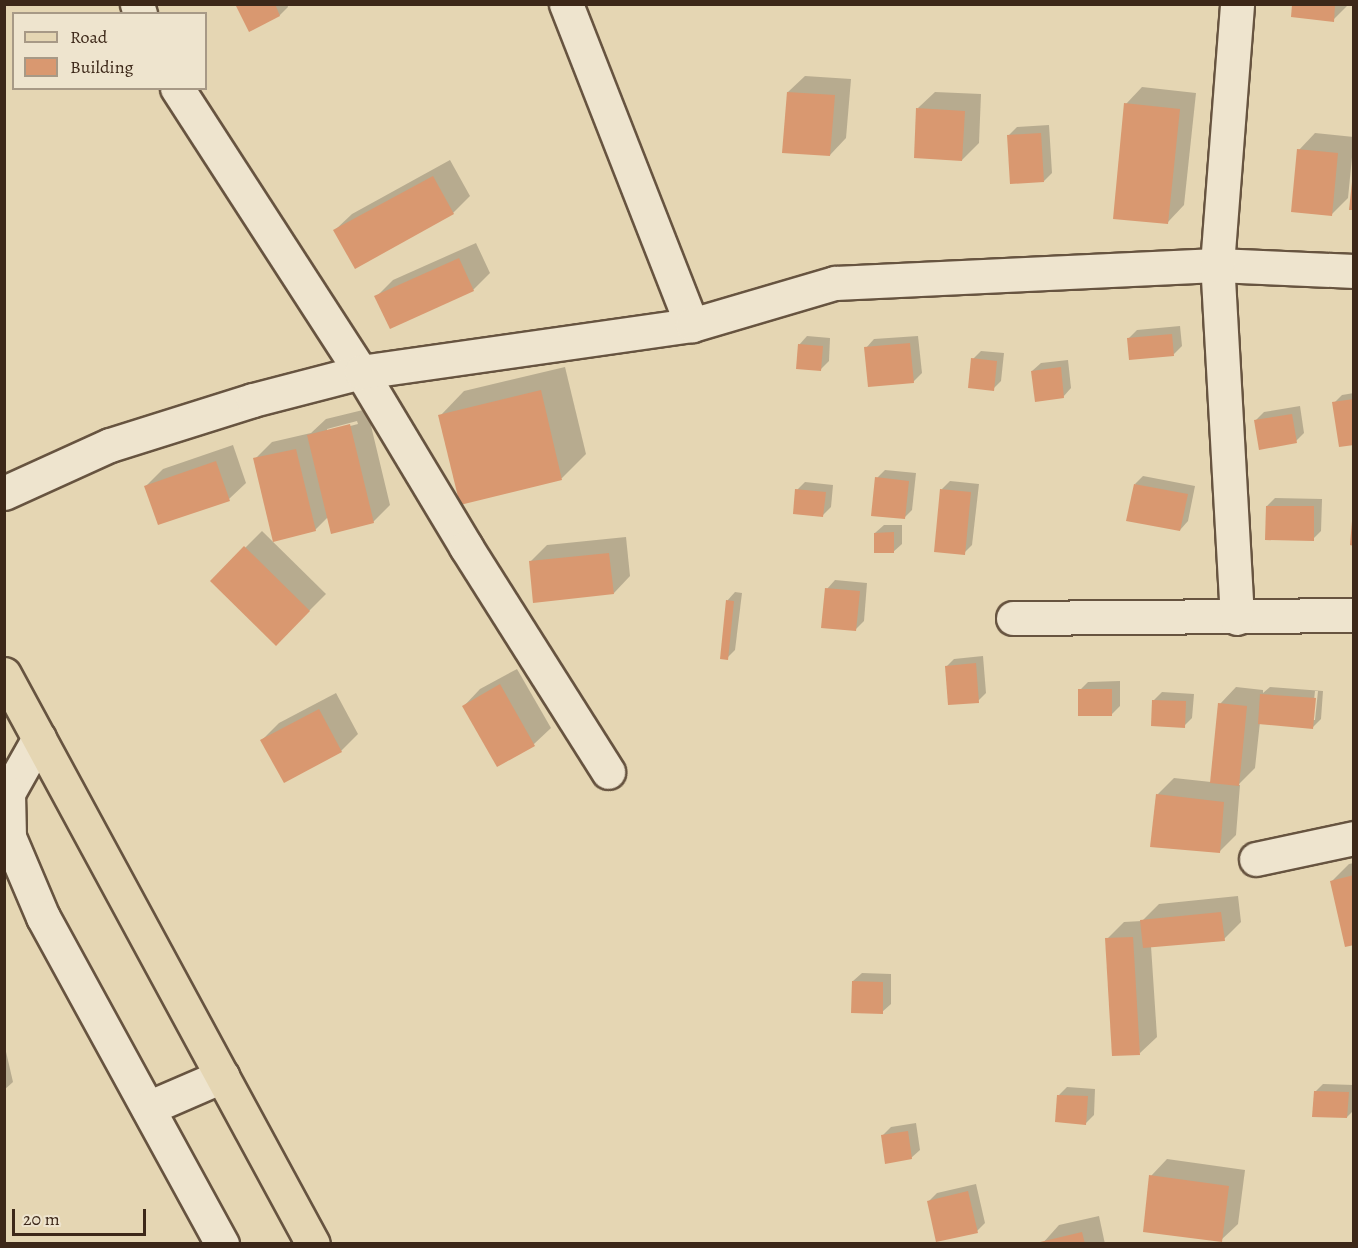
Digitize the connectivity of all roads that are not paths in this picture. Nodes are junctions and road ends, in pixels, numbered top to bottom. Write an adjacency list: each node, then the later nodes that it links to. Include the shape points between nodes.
1 (566, 4): 6 (street)
2 (1237, 4): 4 (street)
3 (178, 90): 7 (street)
4 (1217, 265): 5 (street); 6 (street, via 835,283); 11 (street)
5 (1353, 271)
6 (692, 325): 7 (street)
7 (361, 372): 8 (street, via 253,400 110,445); 14 (street)
8 (4, 493)
9 (1353, 615): 11 (street)
10 (1013, 618): 11 (street)
11 (1237, 618)
12 (4, 674): 13 (main road)
13 (39, 738): 17 (main road); 18 (street, via 8,793 9,837 43,917)
14 (609, 772)
15 (1353, 838): 16 (street)
16 (1256, 859)
17 (222, 1076): 18 (street); 20 (main road)
18 (148, 1108): 19 (street)
19 (222, 1244)
20 (313, 1244)

